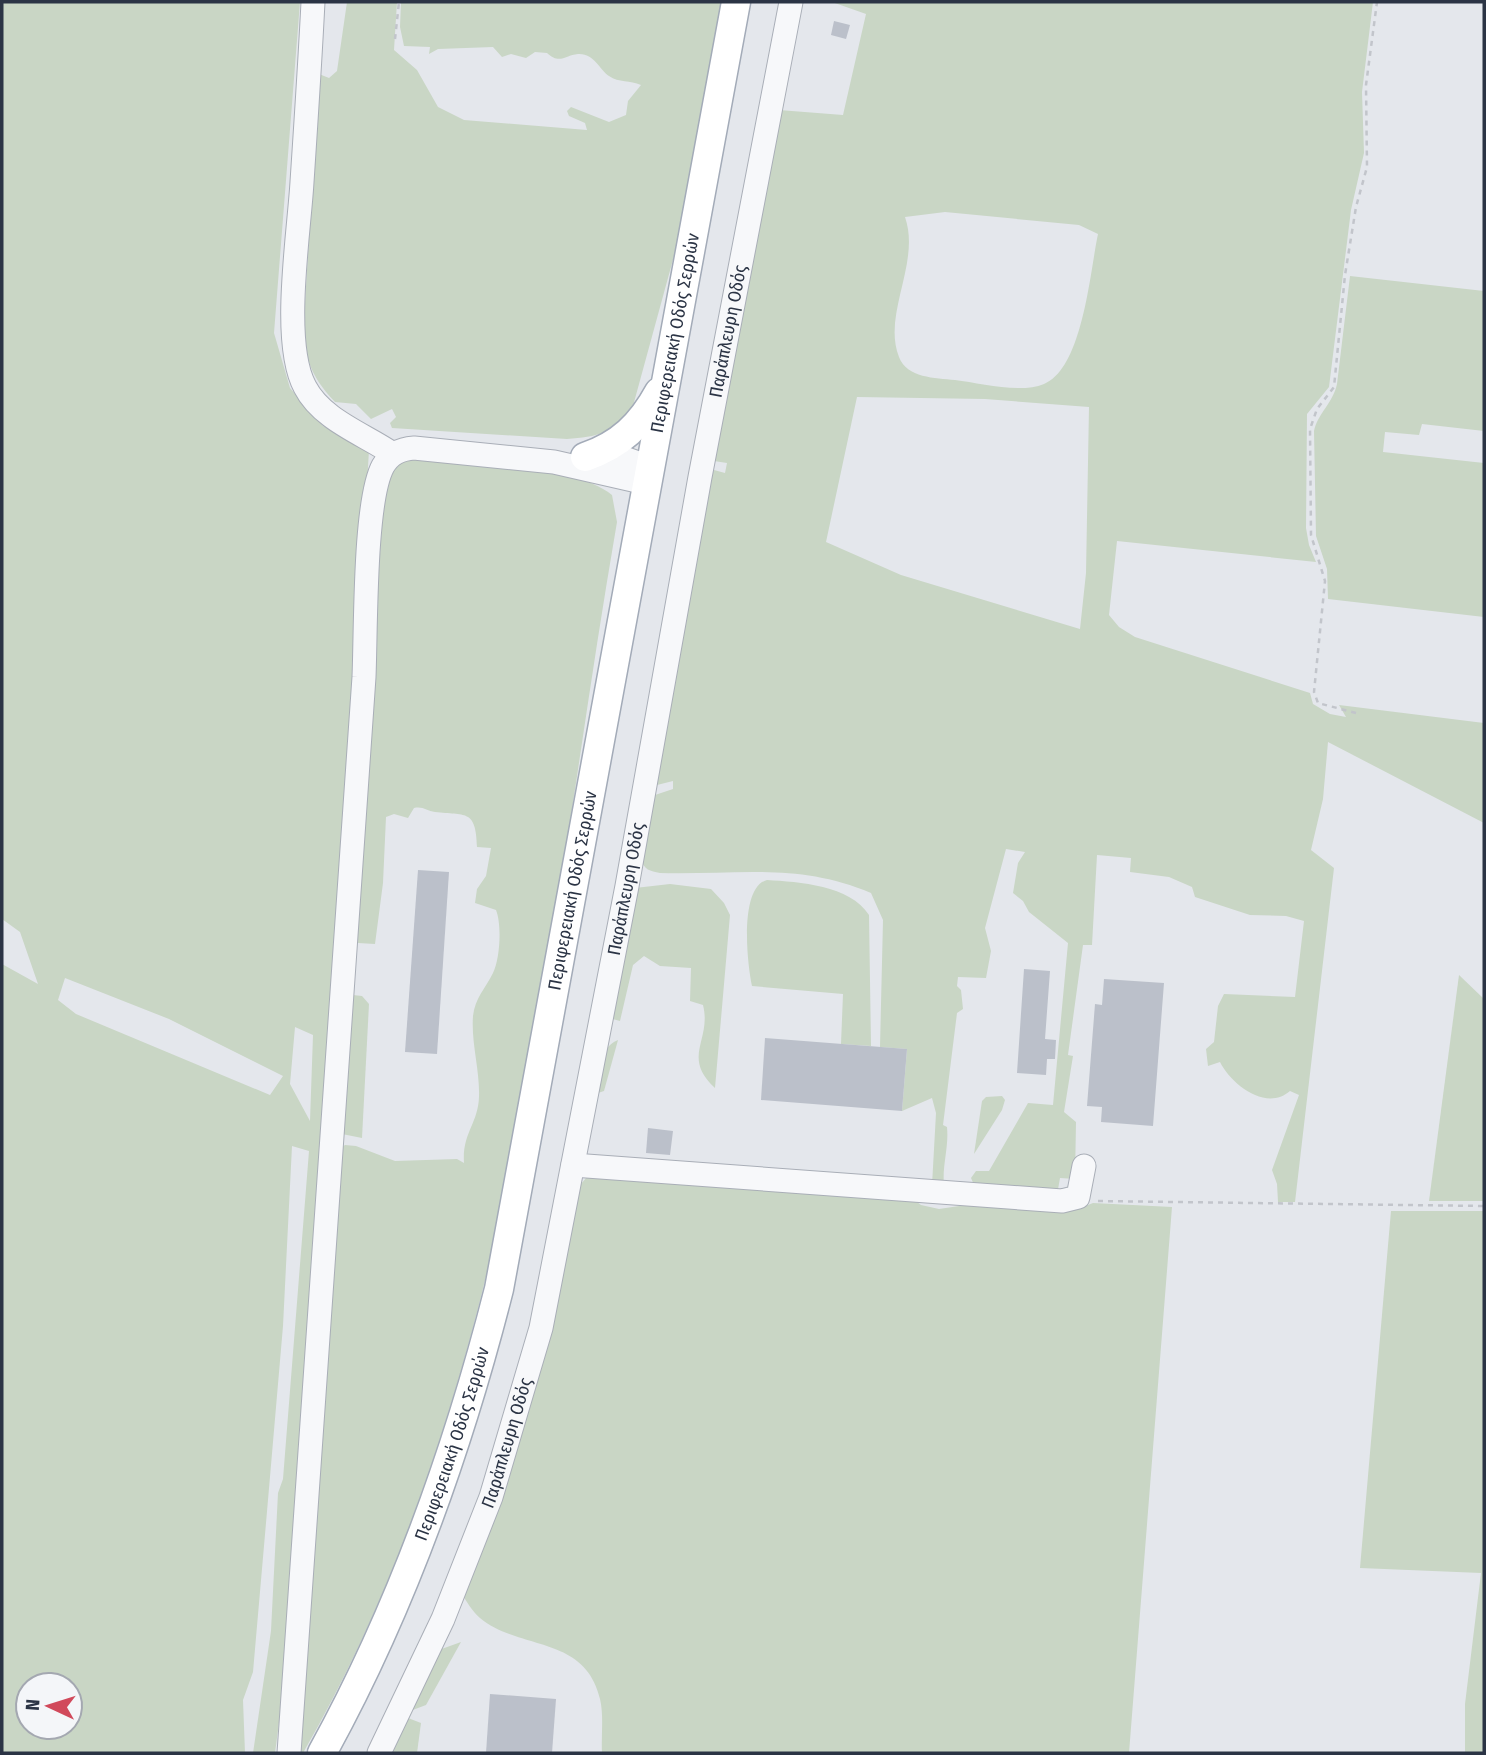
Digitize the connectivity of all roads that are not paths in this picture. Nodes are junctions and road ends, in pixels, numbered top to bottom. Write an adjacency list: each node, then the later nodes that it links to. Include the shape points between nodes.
1 (313, 2): 5 (street, via 295,291 298,370 320,406)
2 (736, 2): 4 (main road, Περιφερειακή Οδός Σερρών)
3 (791, 2): 9 (street, Παράπλευρη Οδός)
4 (666, 377): 6 (main road, via 630,432 617,444); 8 (main road, Περιφερειακή Οδός Σερρών)
5 (393, 454): 7 (street, via 414,448); 11 (street, via 378,479 372,522)
6 (585, 457): 7 (street); 8 (street, via 627,458)
7 (554, 462): 8 (street)
8 (648, 475): 12 (main road, Περιφερειακή Οδός Σερρών, via 489,1330 463,1420 413,1560)
9 (573, 1165): 10 (street, via 1073,1200 1081,1192); 13 (street, Παράπλευρη Οδός, via 541,1328 491,1497 443,1619)
10 (1084, 1166)
11 (289, 1753)
12 (322, 1753)
13 (379, 1753)

